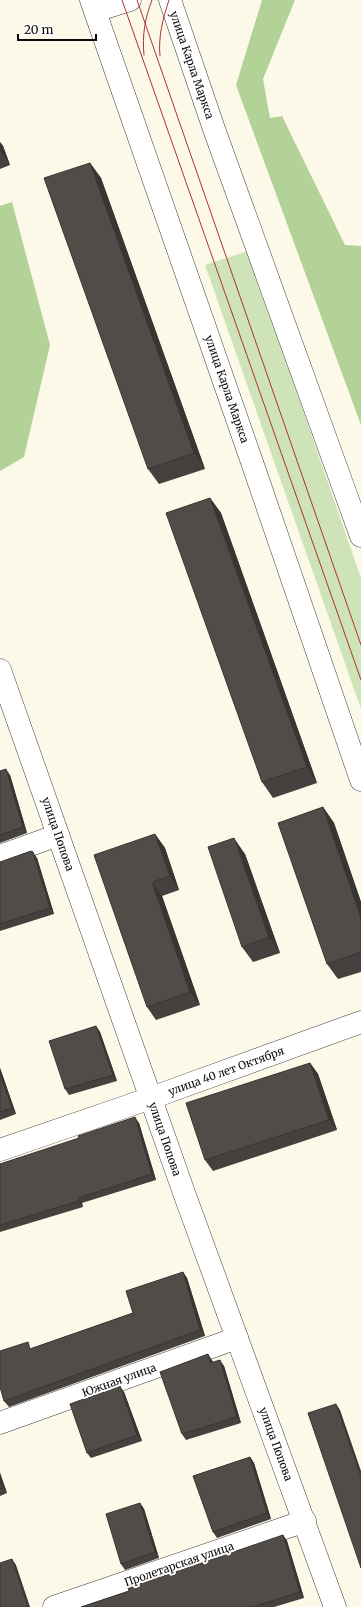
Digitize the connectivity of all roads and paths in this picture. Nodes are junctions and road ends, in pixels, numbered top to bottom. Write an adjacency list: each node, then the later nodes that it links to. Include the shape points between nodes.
1 (130, 0): 3 (street)
2 (170, 0): 4 (street, улица Карла Маркса, via 216,136)
3 (93, 5): 6 (street, улица Карла Маркса)
4 (361, 536)
5 (0, 670): 7 (street, улица Попова)
6 (361, 780)
7 (58, 835): 8 (street); 10 (street, улица Попова)
8 (0, 856)
9 (361, 1022): 10 (street, улица 40 лет Октября)
10 (151, 1098): 11 (street, улица 40 лет Октября); 12 (street, улица Попова)
11 (0, 1150)
12 (237, 1338): 13 (street, Южная улица); 14 (street, улица Попова)
13 (0, 1423)
14 (305, 1521): 15 (street, Пролетарская улица); 16 (street, улица Попова)
15 (54, 1607)
16 (335, 1607)

